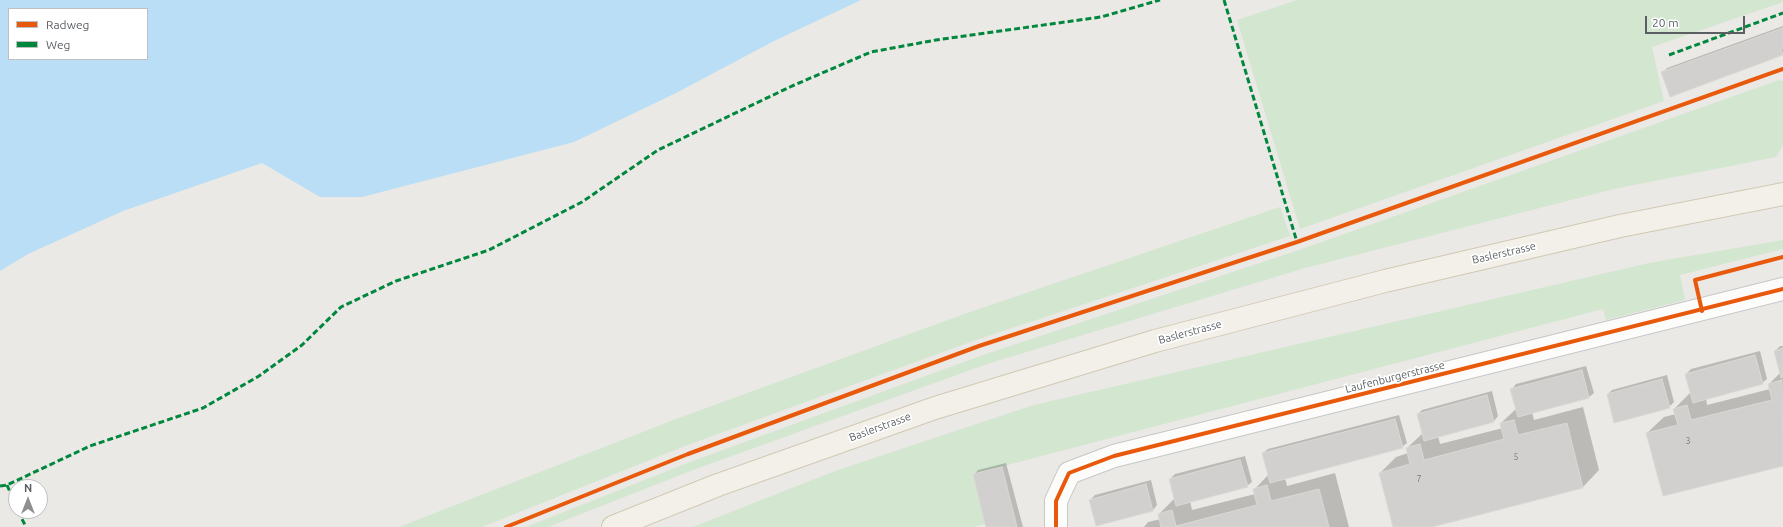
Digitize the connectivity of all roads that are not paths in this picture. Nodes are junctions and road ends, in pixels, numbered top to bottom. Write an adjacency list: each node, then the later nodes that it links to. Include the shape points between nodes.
1 (1783, 194): 3 (main road, Baslerstrasse, via 1620,226 1385,281 1156,341 935,408 718,485)
2 (1783, 289): 4 (street, Laufenburgerstrasse, via 1114,456 1068,473 1056,502)
3 (613, 527)
4 (1056, 527)

